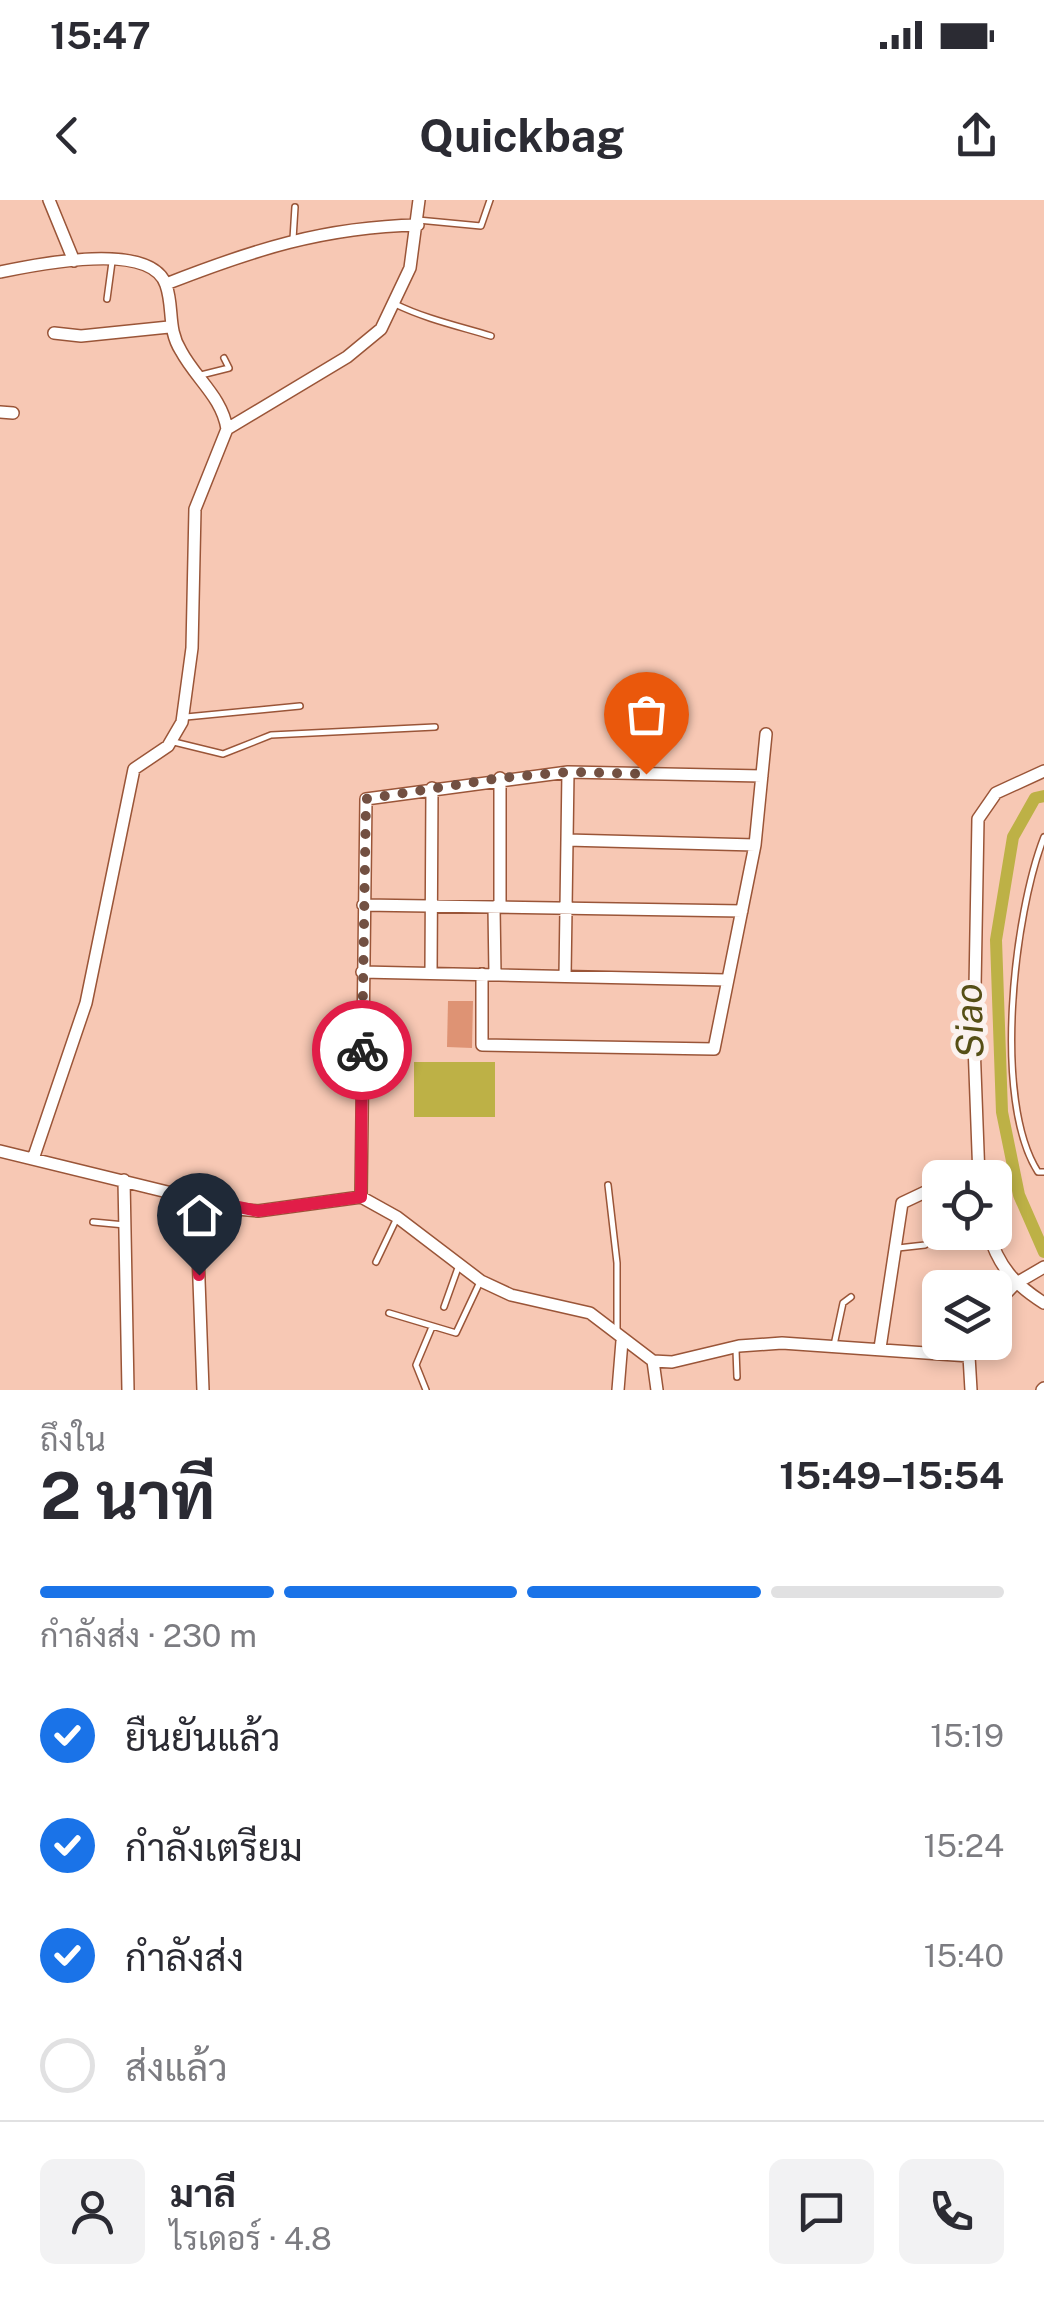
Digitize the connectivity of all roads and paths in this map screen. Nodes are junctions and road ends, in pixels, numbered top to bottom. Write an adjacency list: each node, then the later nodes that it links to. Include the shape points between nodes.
1 (49, 200): 8 (street)
2 (419, 200): 5 (street)
3 (490, 200): 5 (lane, via 481,226)
4 (295, 206): 6 (lane)
5 (418, 223): 6 (street); 12 (street)
6 (294, 239): 10 (street)
7 (112, 259): 8 (street); 10 (street, via 148,267); 11 (lane)
8 (74, 261): 9 (street)
9 (0, 272)
10 (166, 284): 13 (street)
11 (106, 299)
12 (395, 304): 15 (lane, via 454,329); 18 (street, via 381,329 347,357)
13 (169, 327): 14 (street); 17 (street)
14 (54, 333)
15 (491, 336)
16 (224, 358): 17 (lane, via 230,368)
17 (198, 376): 18 (street, via 220,402)
18 (228, 429): 20 (street, via 195,510 192,648)
19 (300, 706): 20 (lane)
20 (182, 717): 23 (street)
21 (435, 727): 23 (lane, via 270,735 223,754)
22 (766, 734): 26 (street)
23 (172, 742): 43 (street, via 134,769 86,1003)
24 (1044, 771): 44 (street, via 996,793 978,818)
25 (568, 772): 26 (street); 27 (street); 30 (street)
26 (762, 776): 31 (street)
27 (500, 778): 28 (street); 34 (street)
28 (432, 788): 32 (street, via 366,799); 33 (street)
29 (1044, 836): 45 (lane, via 1014,963 1014,1028 1016,1116 1024,1151)
30 (567, 840): 31 (street); 35 (street)
31 (755, 844): 36 (street)
32 (363, 905): 33 (street); 37 (street)
33 (432, 906): 34 (street); 38 (street)
34 (497, 907): 35 (street); 39 (street)
35 (566, 907): 36 (street); 40 (street)
36 (742, 911): 41 (street)
37 (362, 972): 38 (street); 49 (street)
38 (431, 973): 39 (street)
39 (488, 974): 40 (street); 41 (street, via 482,1045 714,1049)
40 (564, 976): 41 (street)
41 (726, 980)
42 (0, 1151): 43 (street)
43 (33, 1159): 46 (street)
44 (978, 1160)
45 (1044, 1172)
46 (124, 1180): 50 (street); 53 (street)
47 (608, 1184): 68 (lane)
48 (922, 1193): 55 (street, via 902,1203)
49 (361, 1197): 50 (street, via 258,1211); 51 (street)
50 (196, 1198): 77 (street)
51 (397, 1217): 57 (lane); 58 (street)
52 (93, 1222): 53 (lane)
53 (125, 1225): 76 (street)
54 (922, 1245): 55 (lane)
55 (896, 1249): 71 (street)
56 (995, 1250): 61 (street)
57 (376, 1262)
58 (460, 1262): 60 (street); 65 (lane)
59 (1044, 1267): 61 (street)
60 (481, 1281): 67 (lane, via 456,1334); 68 (street, via 510,1295 572,1306)
61 (1018, 1282): 62 (street); 64 (street)
62 (1012, 1288)
63 (851, 1297): 69 (lane)
64 (1044, 1303)
65 (444, 1308)
66 (388, 1313): 67 (lane)
67 (432, 1327): 78 (lane, via 416,1365)
68 (620, 1337): 74 (street); 79 (street)
69 (834, 1346): 70 (street); 71 (street)
70 (736, 1347): 74 (street, via 684,1361); 75 (lane)
71 (880, 1348): 72 (street)
72 (922, 1352)
73 (969, 1360): 81 (street)
74 (653, 1361): 80 (street)
75 (737, 1377)
76 (128, 1390)
77 (203, 1390)
78 (426, 1390)
79 (618, 1390)
80 (658, 1390)
81 (971, 1390)

